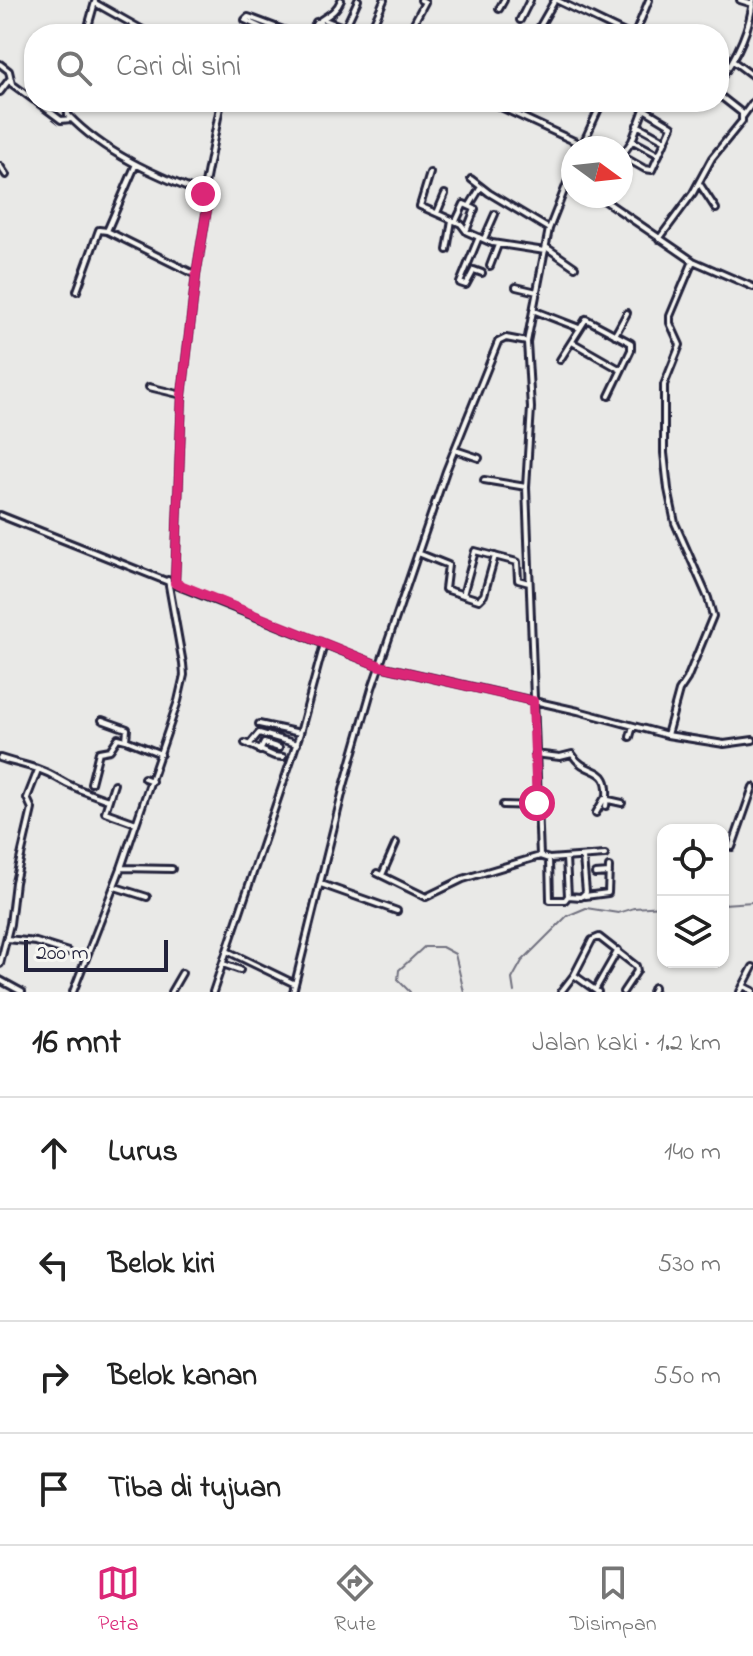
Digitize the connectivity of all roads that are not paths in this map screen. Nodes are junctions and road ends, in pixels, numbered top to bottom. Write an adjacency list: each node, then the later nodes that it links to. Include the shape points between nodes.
1 (341, 0): 15 (street)
2 (358, 0): 24 (street)
3 (384, 0): 25 (street)
4 (504, 0): 13 (street)
5 (530, 0): 16 (street)
6 (556, 0): 14 (street); 27 (street)
7 (580, 0): 14 (street)
8 (649, 0): 29 (street)
9 (740, 0): 12 (street)
10 (95, 1): 18 (street); 19 (street)
11 (424, 1): 26 (street)
12 (753, 2): 30 (street)
13 (499, 9)
14 (575, 9): 28 (street)
15 (322, 19): 17 (street); 23 (street)
16 (520, 20)
17 (316, 22): 22 (street)
18 (89, 24)
19 (133, 24)
20 (251, 24): 21 (street, via 246,18)
21 (264, 24)
22 (322, 24)
23 (335, 24)
24 (347, 24)
25 (373, 24)
26 (413, 24)
27 (541, 24)
28 (606, 24)
29 (639, 24)
30 (733, 61): 32 (street); 33 (street)
31 (0, 64): 34 (street, via 9,71)
32 (729, 67)
33 (753, 76)
34 (9, 80): 35 (street); 36 (street)
35 (0, 92)
36 (24, 92)
37 (753, 102): 46 (street)
38 (729, 103): 46 (street)
39 (50, 112): 47 (street, via 61,120)
40 (66, 112): 47 (street)
41 (219, 112): 63 (street)
42 (510, 112): 50 (street)
43 (597, 112): 49 (street)
44 (645, 112): 48 (street)
45 (651, 112): 52 (street, via 672,126)
46 (743, 116): 61 (street)
47 (71, 119): 56 (street)
48 (637, 125): 51 (street); 52 (street)
49 (586, 136)
50 (561, 137)
51 (633, 138)
52 (666, 141): 54 (street)
53 (633, 142): 54 (street)
54 (659, 155): 55 (street, via 649,170)
55 (633, 162)
56 (136, 164): 63 (street); 74 (street)
57 (0, 166): 59 (street)
58 (430, 173): 69 (street, via 420,205)
59 (6, 175)
60 (471, 179): 62 (street)
61 (699, 183): 68 (street); 76 (street)
62 (481, 187): 66 (street); 73 (street)
63 (203, 194): 86 (street, via 208,203)
64 (445, 194): 69 (street)
65 (561, 201): 73 (street)
66 (470, 205): 71 (street, via 464,204); 72 (street, via 475,209)
67 (615, 208): 76 (street)
68 (716, 209)
69 (437, 213): 71 (street)
70 (495, 214): 75 (street)
71 (454, 221): 72 (street); 79 (street)
72 (467, 229): 75 (street)
73 (549, 229): 78 (street)
74 (107, 231): 86 (street); 89 (street, via 95,234)
75 (482, 238): 77 (street); 82 (street)
76 (659, 239): 80 (street)
77 (498, 245): 78 (street); 81 (street)
78 (545, 249): 83 (street); 90 (street)
79 (447, 250)
80 (693, 261): 88 (street); 120 (street, via 670,316 680,345 664,385 664,453 675,523 713,616 679,691)
81 (490, 266)
82 (467, 267): 84 (street); 84 (street, via 461,284 466,285)
83 (575, 267)
84 (474, 270): 85 (street)
85 (482, 273)
86 (196, 275): 100 (street)
87 (516, 287): 90 (street)
88 (753, 287)
89 (77, 291)
90 (538, 292): 91 (street)
91 (535, 311): 93 (street); 95 (street)
92 (627, 313): 94 (street)
93 (579, 328): 94 (street, via 586,319); 96 (street)
94 (615, 335): 98 (street, via 632,345)
95 (527, 342): 102 (street, via 498,342); 105 (street, via 531,408)
96 (572, 342): 97 (street); 98 (street)
97 (560, 360)
98 (621, 370): 101 (street)
99 (149, 387): 100 (street)
100 (182, 395): 110 (street)
101 (609, 396)
102 (455, 450): 103 (street); 107 (street)
103 (479, 458)
104 (484, 480): 105 (street)
105 (526, 487): 111 (street)
106 (0, 515): 109 (street)
107 (418, 553): 112 (street, via 447,563 444,588); 114 (street)
108 (495, 556): 111 (street, via 517,562 518,580); 112 (street, via 483,597); 112 (street, via 474,552)
109 (168, 580): 110 (street); 127 (street, via 184,675)
110 (175, 583): 113 (street)
111 (529, 583): 115 (street)
112 (463, 595)
113 (324, 644): 114 (street); 119 (street)
114 (380, 666): 115 (street); 155 (street)
115 (533, 701): 118 (street); 128 (street)
116 (102, 720): 122 (street, via 127,729)
117 (259, 724): 119 (street)
118 (633, 726): 120 (street); 121 (street)
119 (300, 733): 124 (street)
120 (667, 735): 123 (street, via 724,744)
121 (630, 737)
122 (126, 740): 127 (street); 134 (street, via 118,738 110,750 99,752)
123 (753, 740)
124 (297, 744): 126 (street, via 259,733 247,744); 163 (street)
125 (279, 748): 126 (street, via 264,743)
126 (260, 751): 129 (street)
127 (161, 754): 133 (street)
128 (535, 754): 137 (street, via 572,754 604,777); 141 (street)
129 (283, 757)
130 (0, 758): 131 (street)
131 (38, 770): 138 (street); 161 (street, via 27,798 32,809)
132 (144, 778): 133 (street)
133 (152, 781): 144 (street)
134 (91, 783)
135 (114, 784): 138 (street)
136 (753, 787): 146 (street)
137 (607, 799): 139 (street); 142 (street); 143 (street)
138 (108, 800): 144 (street, via 105,812)
139 (622, 803)
140 (503, 805): 141 (street)
141 (537, 806): 148 (street)
142 (606, 806)
143 (596, 813)
144 (136, 823): 152 (street)
145 (396, 843): 148 (street, via 380,874 426,897 463,879)
146 (732, 847)
147 (605, 855): 149 (street)
148 (540, 856): 151 (street)
149 (583, 857): 150 (street); 158 (street)
150 (566, 858): 151 (street); 157 (street)
151 (549, 859): 157 (street, via 550,900)
152 (121, 868): 153 (street); 156 (street)
153 (172, 869)
154 (595, 874): 158 (street, via 609,870 608,893)
155 (321, 884): 160 (street); 173 (street)
156 (114, 887): 159 (street); 178 (street)
157 (568, 896): 158 (street)
158 (585, 896)
159 (147, 897)
160 (397, 911)
161 (7, 939): 164 (street); 165 (street)
162 (618, 950): 171 (street, via 596,937); 175 (street); 183 (street, via 637,969)
163 (227, 951): 167 (street); 173 (street)
164 (2, 952): 166 (street)
165 (68, 952)
166 (0, 964)
167 (223, 964): 169 (street); 180 (street)
168 (753, 967): 174 (street)
169 (240, 970)
170 (182, 973): 179 (street)
171 (574, 975): 175 (street); 182 (street)
172 (0, 980): 177 (street)
173 (295, 984): 181 (street)
174 (742, 989): 176 (street)
175 (597, 991)
176 (753, 991)
177 (22, 992)
178 (73, 992)
179 (171, 992)
180 (213, 992)
181 (293, 992)
182 (561, 992)
183 (623, 992)

